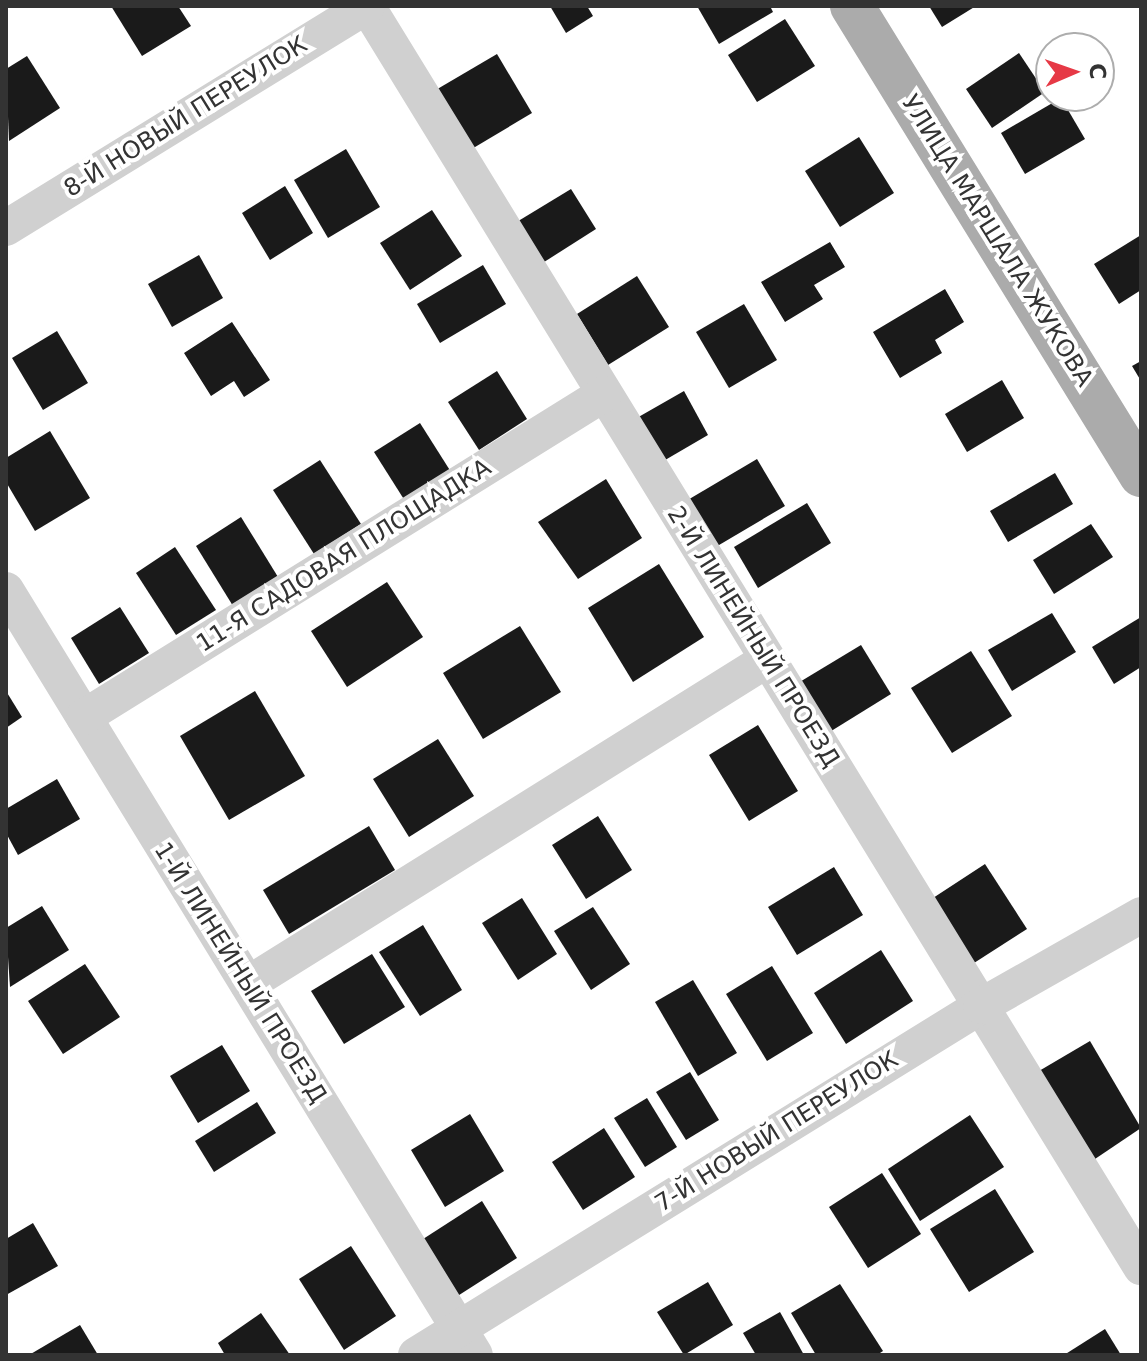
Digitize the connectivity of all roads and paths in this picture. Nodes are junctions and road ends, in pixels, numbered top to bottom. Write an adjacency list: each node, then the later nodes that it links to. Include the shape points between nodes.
1 (367, 6): 3 (street, 8-Й НОВЫЙ ПЕРЕУЛОК); 4 (street, 2-Й ЛИНЕЙНЫЙ ПРОЕЗД)
2 (852, 6): 5 (main road, УЛИЦА МАРШАЛА ЖУКОВА)
3 (6, 228)
4 (604, 394): 7 (street, 2-Й ЛИНЕЙНЫЙ ПРОЕЗД); 8 (street, 11-Я САДОВАЯ ПЛОЩАДКА)
5 (1141, 475)
6 (6, 590): 8 (street, 1-Й ЛИНЕЙНЫЙ ПРОЕЗД)
7 (767, 660): 10 (street); 11 (street, 2-Й ЛИНЕЙНЫЙ ПРОЕЗД)
8 (84, 717): 10 (street, 1-Й ЛИНЕЙНЫЙ ПРОЕЗД)
9 (1141, 915): 11 (street, 7-Й НОВЫЙ ПЕРЕУЛОК)
10 (248, 984): 13 (street, 1-Й ЛИНЕЙНЫЙ ПРОЕЗД)
11 (981, 1006): 12 (street, 2-Й ЛИНЕЙНЫЙ ПРОЕЗД); 13 (street, 7-Й НОВЫЙ ПЕРЕУЛОК)
12 (1141, 1267)
13 (467, 1342): 14 (street, 7-Й НОВЫЙ ПЕРЕУЛОК)
14 (416, 1355)

